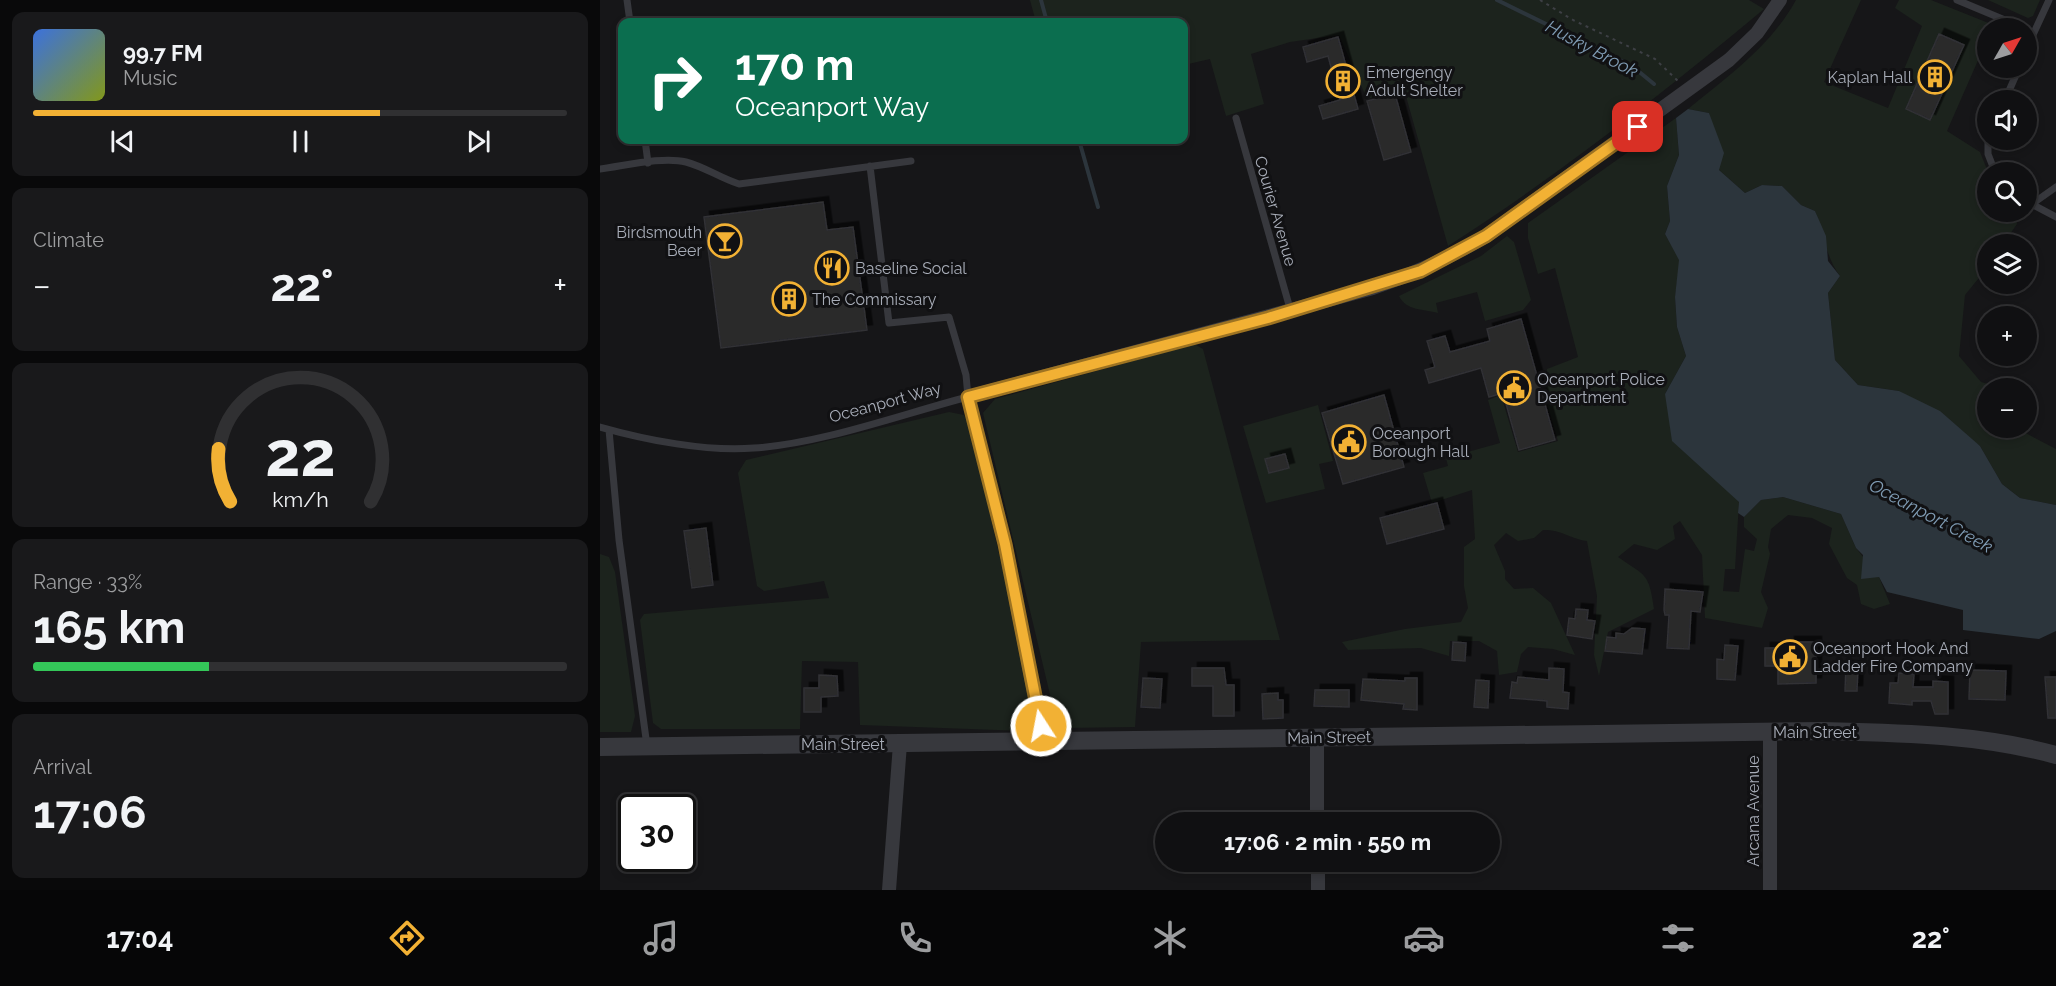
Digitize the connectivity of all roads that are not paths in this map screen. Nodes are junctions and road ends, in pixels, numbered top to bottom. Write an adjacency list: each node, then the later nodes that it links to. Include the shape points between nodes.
1 (627, 0): 5 (lane)
2 (1780, 0): 18 (street, Oceanport Way, via 1740,51 1486,236 1421,271)
3 (1958, 0): 6 (lane)
4 (2049, 0): 7 (lane)
5 (629, 18)
6 (2000, 18)
7 (2036, 18)
8 (1236, 118): 18 (lane, Courier Avenue)
9 (646, 144): 11 (lane)
10 (911, 161): 12 (lane)
11 (648, 163): 12 (lane, via 682,161 739,184); 13 (lane)
12 (870, 166): 19 (lane, via 889,323 949,317 966,375)
13 (600, 169)
14 (2056, 187): 15 (lane)
15 (2037, 198)
16 (2037, 207): 17 (lane)
17 (2056, 217)
18 (1291, 312): 19 (street, Oceanport Way)
19 (968, 397): 21 (lane, Oceanport Way, via 788,444 752,449 705,447); 24 (street, via 1005,544)
20 (600, 427): 21 (lane, Oceanport Way)
21 (609, 430): 26 (lane, via 619,540)
22 (1770, 732): 23 (street, Main Street); 28 (street, Main Street, via 1941,735 1996,741); 33 (street, Arcana Avenue)
23 (1317, 737): 24 (street, Main Street); 29 (street)
24 (1044, 743): 25 (street, Main Street)
25 (900, 744): 26 (street, Main Street); 31 (street)
26 (647, 746): 27 (street, Main Street)
27 (600, 747)
28 (2056, 755)
29 (1317, 812)
30 (1318, 872): 32 (street)
31 (889, 890)
32 (1318, 890)
33 (1770, 890)

